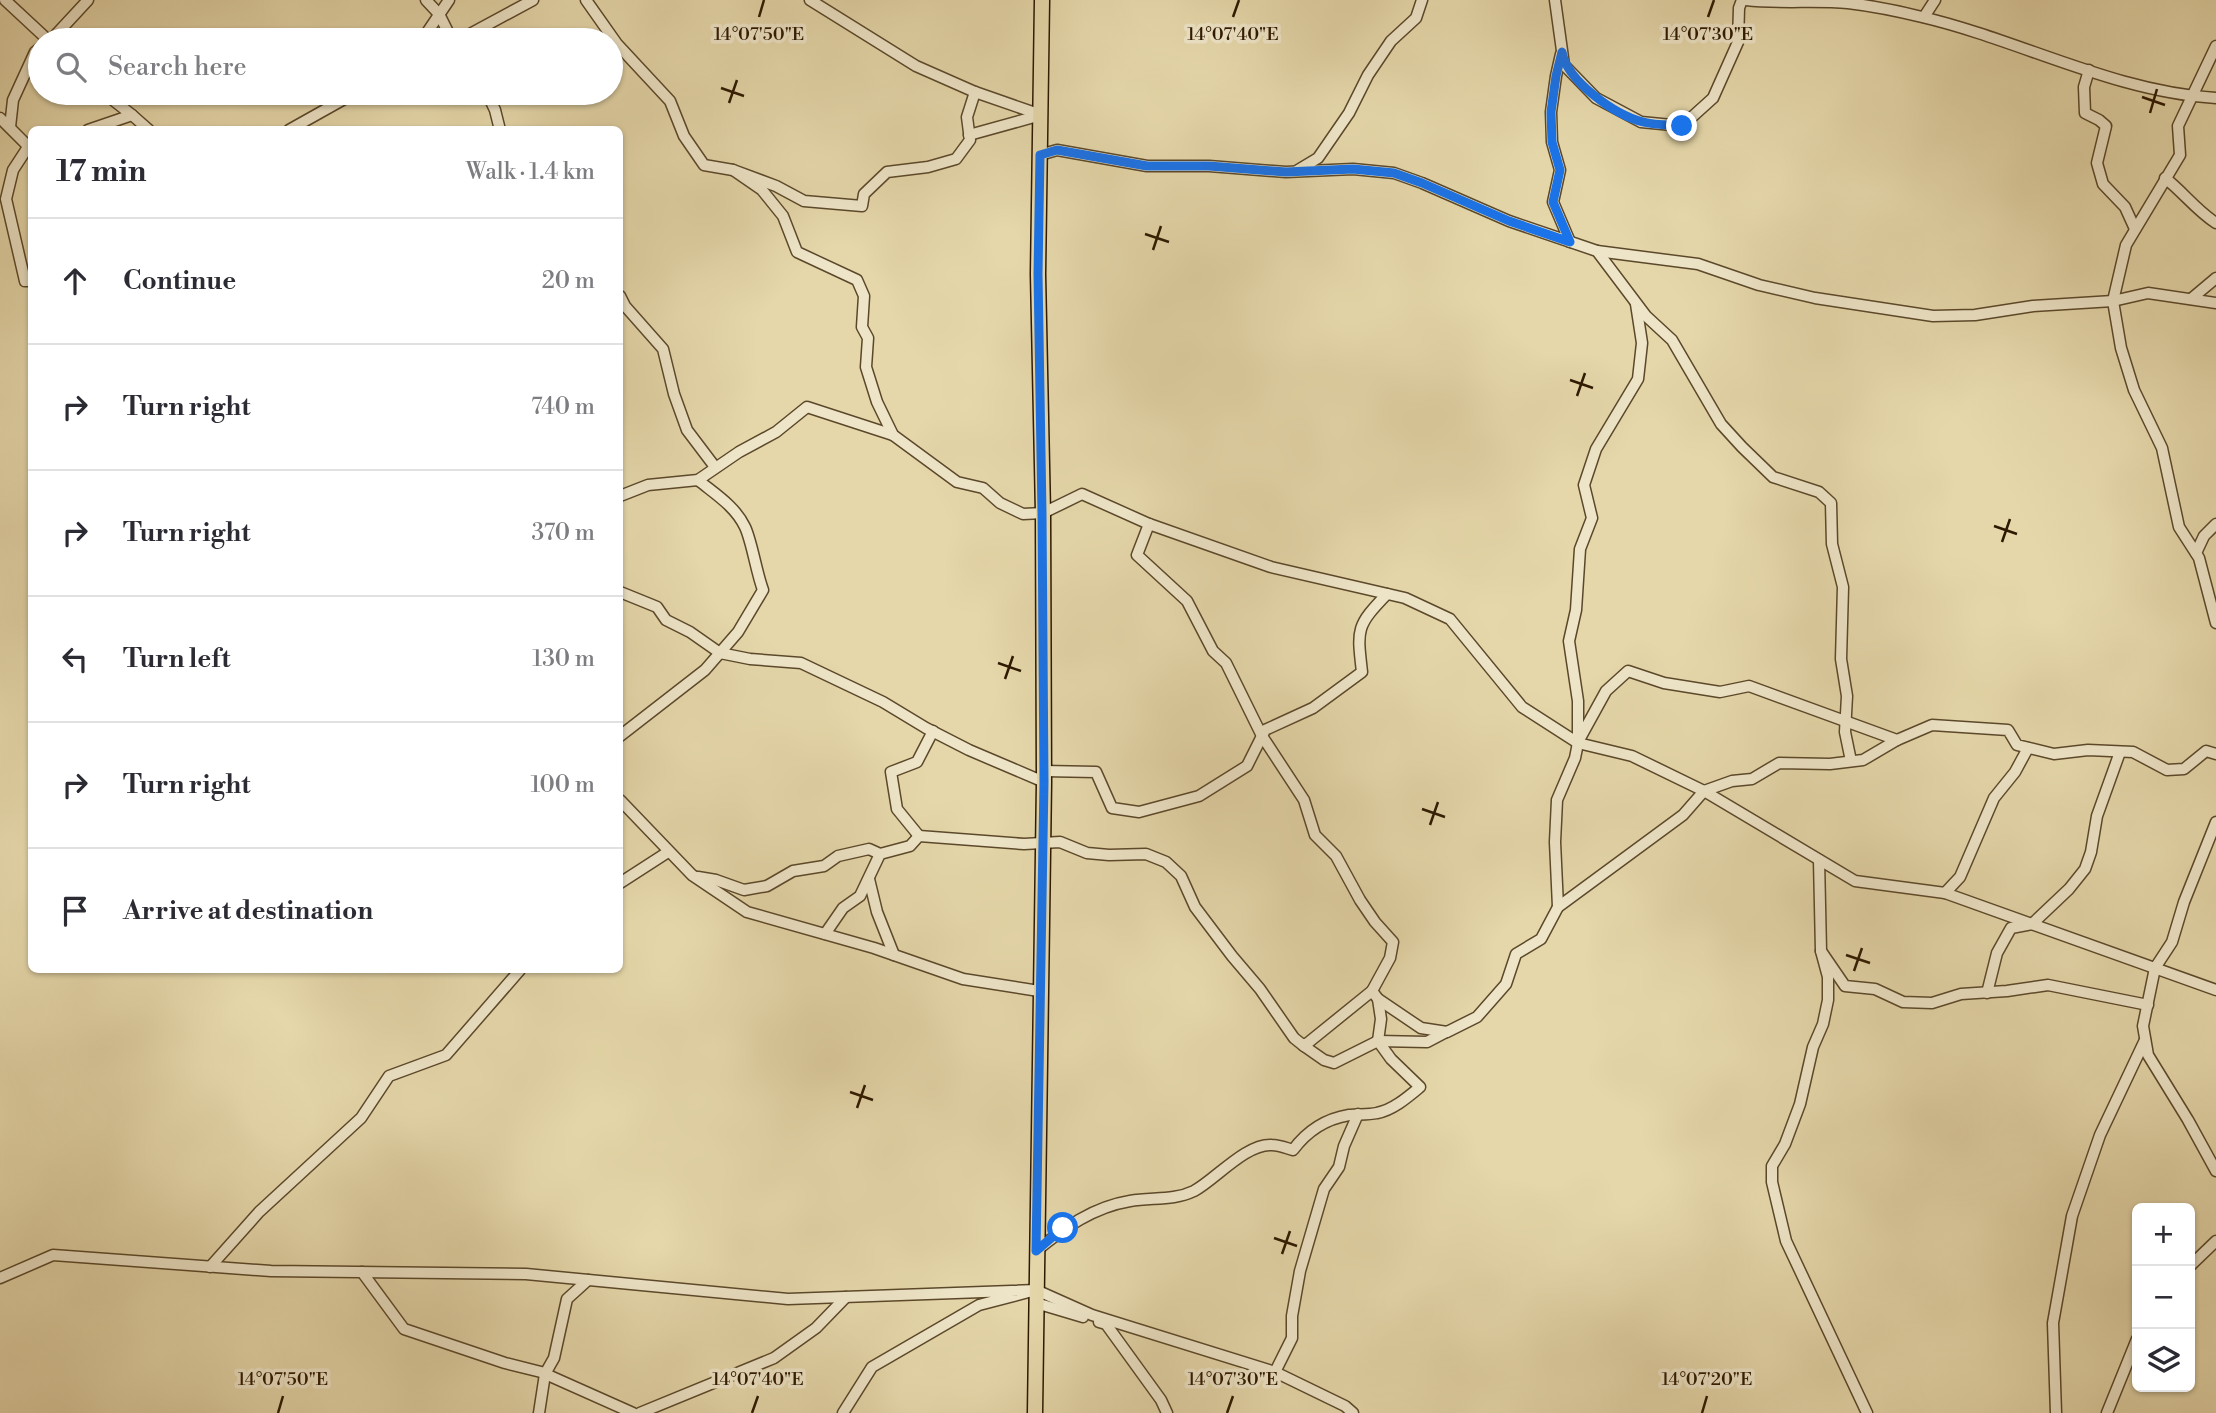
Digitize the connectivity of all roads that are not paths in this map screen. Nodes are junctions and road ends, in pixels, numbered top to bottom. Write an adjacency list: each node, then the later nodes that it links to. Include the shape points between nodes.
1 (5, 0): 15 (street)
2 (88, 0): 16 (street)
3 (426, 0): 13 (street)
4 (449, 0): 13 (street)
5 (533, 0): 19 (street)
6 (586, 0): 20 (street)
7 (810, 0): 26 (street, via 916,66)
8 (1042, 0): 33 (main road)
9 (1422, 0): 45 (street, via 1416,18 1391,41 1318,158)
10 (1555, 0): 23 (street)
11 (1744, 0): 14 (street, via 1847,3); 23 (street, via 1739,8 1738,42 1713,98 1682,126 1641,122 1596,99 1564,65)
12 (1935, 0): 14 (street)
13 (439, 14): 17 (street); 18 (street)
14 (1924, 17): 25 (street)
15 (36, 28)
16 (61, 28)
17 (430, 28)
18 (446, 28)
19 (481, 28)
20 (606, 28)
21 (2216, 46): 27 (street)
22 (623, 50): 44 (street, via 670,101 684,136 704,165)
23 (1562, 52): 49 (street, via 1551,112 1552,142 1560,170 1553,202)
24 (28, 67): 39 (street, via 13,100)
25 (2089, 69): 27 (street); 48 (street, via 2085,113 2106,126 2097,163 2103,184 2125,207)
26 (975, 92): 33 (street); 40 (street, via 967,117)
27 (2191, 96): 28 (street); 46 (street, via 2178,126 2180,155)
28 (2216, 98)
29 (119, 105): 32 (street)
30 (334, 105): 37 (street)
31 (493, 105): 38 (street)
32 (132, 115): 35 (street); 36 (street)
33 (1041, 115): 40 (street); 43 (main road)
34 (0, 118): 39 (street)
35 (100, 126)
36 (144, 126)
37 (296, 126)
38 (499, 126)
39 (9, 127): 41 (street)
40 (970, 135): 44 (street, via 956,159 887,172 864,194 862,206 804,201)
41 (28, 146)
42 (28, 151): 52 (street, via 13,170 6,198)
43 (1040, 155): 45 (street, via 1057,150 1147,166); 62 (main road)
44 (733, 170): 58 (street, via 762,190 783,216 797,252 857,280 864,296 866,367)
45 (1297, 171): 49 (street, via 1394,173)
46 (2165, 178): 47 (street); 48 (street)
47 (2216, 223)
48 (2135, 229): 54 (street, via 2126,245)
49 (1570, 242): 50 (street)
50 (1597, 251): 54 (street, via 1698,264 1815,298 1933,316); 57 (street)
51 (2216, 278): 53 (street)
52 (28, 281)
53 (2192, 299): 54 (street, via 2148,293); 56 (street)
54 (2113, 301): 65 (street, via 2134,390 2162,448 2179,527)
55 (623, 302): 59 (street, via 663,349 687,430)
56 (2216, 303)
57 (1636, 304): 70 (street, via 1672,340 1721,424 1742,447 1773,477 1819,492 1831,503 1832,544 1843,587 1841,659); 75 (street, via 1643,343 1637,379 1596,449 1584,485 1592,518 1580,549 1569,641 1578,701)
58 (892, 435): 59 (street, via 807,407 776,432); 62 (street, via 957,482 983,488 1023,514)
59 (715, 467): 60 (street)
60 (698, 480): 61 (street, via 648,485); 69 (street, via 728,503 745,527 763,590)
61 (623, 495)
62 (1042, 513): 63 (street, via 1082,494); 80 (main road)
63 (1149, 524): 67 (street, via 1270,567); 73 (street, via 1137,555 1187,601 1213,651 1226,663)
64 (2216, 524): 65 (street)
65 (2196, 553): 68 (street)
66 (623, 593): 69 (street, via 657,607 666,620)
67 (1387, 594): 73 (street, via 1369,612 1357,635 1362,672 1313,708 1265,730); 75 (street, via 1450,619 1522,707)
68 (2216, 623)
69 (720, 653): 71 (street, via 801,663); 72 (street)
70 (1846, 720): 74 (street); 75 (street, via 1749,686 1720,692 1628,671 1606,691); 79 (street)
71 (933, 731): 80 (street, via 969,750); 84 (street, via 917,762 891,772 897,809)
72 (623, 734)
73 (1262, 736): 80 (street, via 1247,766 1199,796 1139,812 1112,808 1096,772); 103 (street, via 1304,800 1315,835 1336,856 1374,922 1393,942)
74 (1897, 740): 76 (street, via 1932,725 1965,726 2008,730 2017,745); 79 (street, via 1863,760)
75 (1578, 743): 81 (street, via 1632,756); 93 (street, via 1557,800)
76 (2028, 747): 77 (street, via 2054,754); 92 (street, via 1994,798 1960,877)
77 (2120, 752): 78 (street, via 2133,752 2168,770 2184,769 2206,751); 94 (street, via 2097,816 2085,869)
78 (2216, 754)
79 (1851, 761): 81 (street, via 1779,763 1752,779 1732,780)
80 (1044, 776): 85 (main road)
81 (1704, 791): 88 (street); 93 (street, via 1684,815)
82 (623, 803): 86 (street)
83 (2216, 822): 98 (street, via 2172,942)
84 (919, 836): 85 (street); 87 (street, via 910,846)
85 (1042, 843): 100 (main road); 108 (street, via 1060,842 1087,853 1146,853 1167,862 1181,876 1195,907 1231,956)
86 (668, 852): 89 (street); 91 (street)
87 (880, 854): 89 (street, via 869,849 838,856 824,866 793,871 767,886 744,890); 90 (street)
88 (1819, 860): 92 (street, via 1855,881); 96 (street)
89 (692, 875): 95 (street, via 747,912)
90 (869, 879): 95 (street, via 860,896 842,908); 97 (street)
91 (623, 881)
92 (1945, 893): 94 (street)
93 (1558, 907): 105 (street, via 1541,939 1517,954 1506,984 1477,1017)
94 (2032, 924): 98 (street); 102 (street, via 2011,928 1997,953)
95 (825, 934): 97 (street)
96 (1821, 951): 102 (street, via 1845,986 1875,989 1903,1002 1932,1003 1961,994); 130 (street, via 1828,977 1823,1024 1800,1104 1772,1166 1772,1182 1786,1241)
97 (894, 955): 100 (street, via 963,979)
98 (2155, 968): 101 (street); 104 (street)
99 (517, 973): 114 (street, via 446,1055 388,1076 360,1118 259,1212)
100 (1039, 990): 112 (main road)
101 (2216, 990)
102 (1987, 993): 104 (street, via 2048,985)
103 (1375, 995): 105 (street, via 1422,1028); 107 (street, via 1381,1019); 108 (street)
104 (2148, 1005): 106 (street)
105 (1447, 1032): 107 (street, via 1427,1042)
106 (2145, 1040): 110 (street, via 2148,1055); 131 (street, via 2100,1135 2072,1216 2053,1322)
107 (1378, 1041): 108 (street, via 1334,1063); 109 (street, via 1420,1087 1379,1113)
108 (1304, 1046)
109 (1358, 1114): 112 (street, via 1315,1126 1293,1150 1269,1144 1245,1154 1195,1190 1169,1199 1131,1200 1100,1208 1063,1228); 121 (street, via 1339,1167 1324,1189 1300,1271 1292,1338)
110 (2216, 1171)
111 (2216, 1241): 113 (street)
112 (1036, 1251): 119 (main road)
113 (2195, 1261)
114 (209, 1267): 115 (street); 116 (street, via 53,1255)
115 (362, 1272): 117 (street, via 526,1274); 122 (street, via 404,1329)
116 (0, 1278)
117 (589, 1280): 118 (street, via 788,1299); 122 (street, via 567,1299 554,1359)
118 (846, 1297): 119 (street); 125 (street, via 816,1328 774,1358)
119 (1036, 1297): 121 (street); 126 (street, via 979,1305 872,1367); 127 (main road); 128 (street, via 1106,1324)
120 (2132, 1351): 132 (street)
121 (1275, 1371): 129 (street)
122 (545, 1374): 123 (street); 124 (street)
123 (539, 1413)
124 (633, 1413)
125 (640, 1413)
126 (843, 1413)
127 (1035, 1413)
128 (1167, 1413)
129 (1353, 1413)
130 (1867, 1413)
131 (2056, 1413)
132 (2107, 1413)

